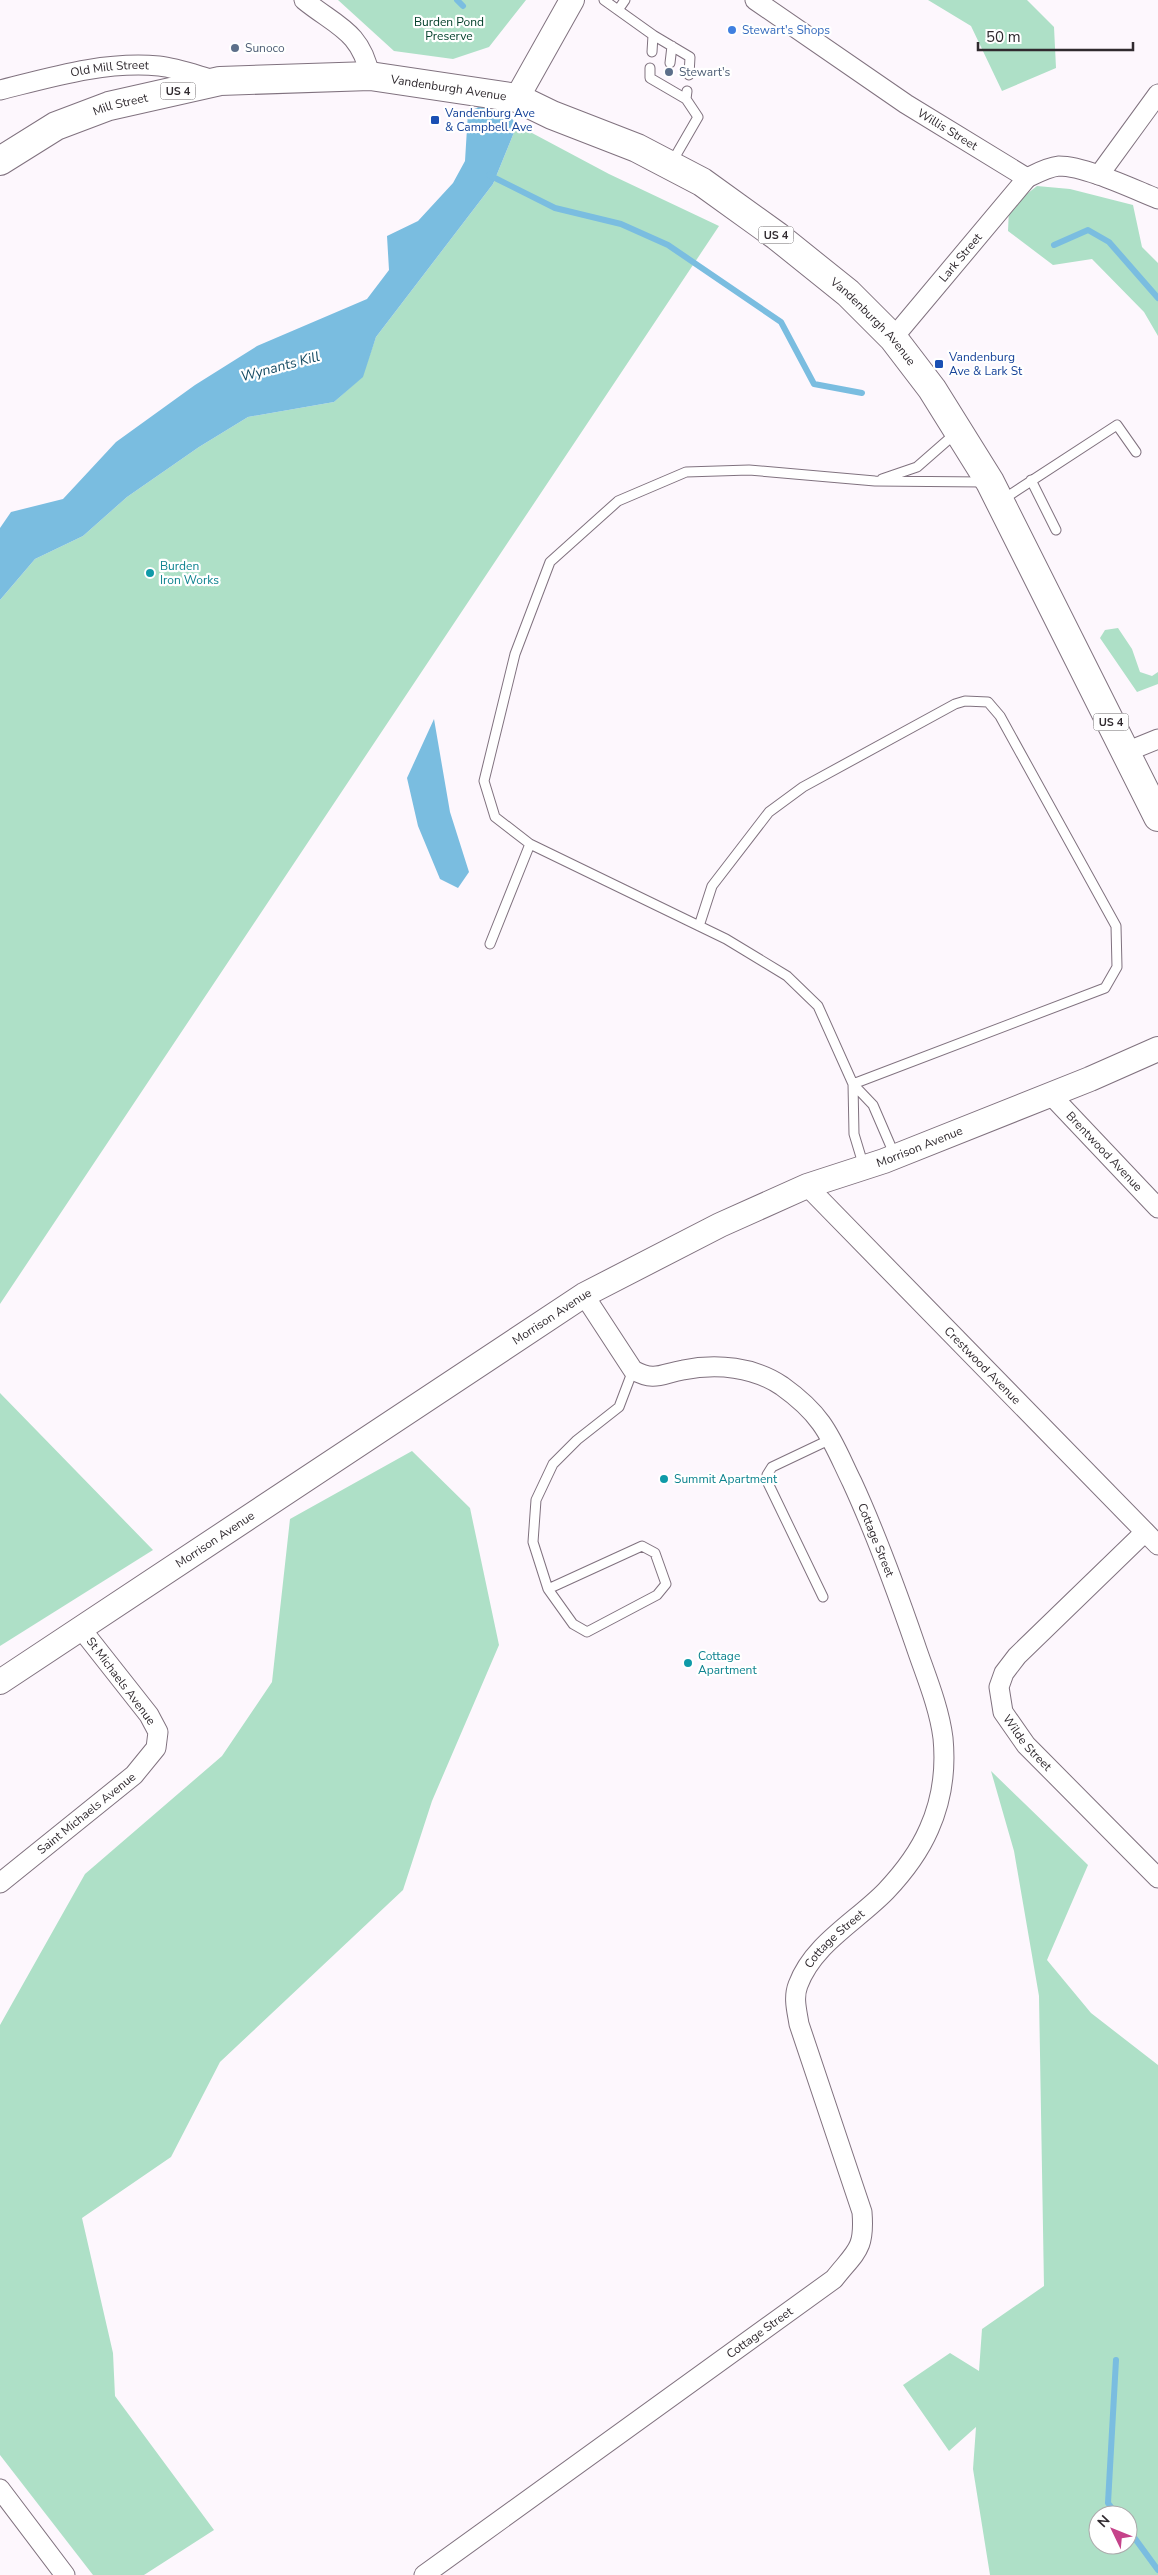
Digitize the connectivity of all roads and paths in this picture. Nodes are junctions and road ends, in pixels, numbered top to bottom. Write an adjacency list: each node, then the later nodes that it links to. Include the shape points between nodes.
1 (304, 0): 13 (street, via 355,38 367,59)
2 (572, 0): 17 (street)
3 (604, 0): 6 (lane)
4 (625, 0): 6 (lane)
5 (755, 0): 21 (street, Willis Street, via 906,104)
6 (618, 10): 7 (lane)
7 (653, 35): 8 (lane); 9 (lane)
8 (672, 46): 10 (lane); 12 (lane, via 690,57)
9 (652, 52)
10 (670, 63)
11 (650, 68): 19 (lane, via 650,78 667,83 686,95 698,117)
12 (689, 75)
13 (370, 76): 14 (main road, Mill Street / US 4); 17 (main road, Vandenburgh Avenue / US 4)
14 (220, 81): 15 (street, Old Mill Street, via 160,66 119,66 90,68); 18 (main road, Mill Street / US 4, via 109,106 56,126)
15 (0, 90)
16 (1158, 94): 20 (street)
17 (517, 98): 19 (main road, Vandenburgh Avenue / US 4)
18 (0, 161)
19 (671, 165): 23 (main road, Vandenburgh Avenue / US 4, via 702,182 777,236 848,293)
20 (1099, 175): 21 (street, via 1060,166); 22 (street)
21 (1027, 178): 23 (street, Lark Street)
22 (1158, 199)
23 (893, 338): 24 (main road, Vandenburgh Avenue / US 4, via 932,389)
24 (958, 431): 27 (lane, via 917,467); 28 (main road, Vandenburgh Avenue / US 4)
25 (1136, 452): 26 (lane, via 1117,425)
26 (1031, 480): 28 (lane); 29 (lane)
27 (875, 481): 28 (lane); 33 (lane, via 749,470 686,472 618,501 550,562 514,654 484,781 495,817)
28 (995, 491): 31 (main road, Vandenburgh Avenue / US 4)
29 (1056, 530)
30 (1158, 739): 31 (street)
31 (1126, 752): 32 (main road, Vandenburgh Avenue / US 4)
32 (1158, 817)
33 (530, 844): 34 (lane); 35 (lane)
34 (699, 926): 37 (lane, via 787,976 818,1006); 37 (lane, via 712,886 769,812 803,787 955,704 988,702 1000,716 1116,926 1117,967 1105,988)
35 (490, 944)
36 (1158, 1048): 38 (street, Morrison Avenue)
37 (853, 1084): 39 (lane, via 873,1105); 40 (lane, via 854,1134)
38 (1050, 1094): 39 (street, Morrison Avenue); 42 (street, Brentwood Avenue)
39 (895, 1156): 40 (street, Morrison Avenue)
40 (864, 1168): 41 (street, Morrison Avenue)
41 (807, 1186): 43 (street, Morrison Avenue, via 720,1225); 46 (street, Crestwood Avenue)
42 (1158, 1208)
43 (584, 1295): 44 (street); 49 (street, Morrison Avenue)
44 (633, 1370): 45 (street, Cottage Street, via 655,1378 710,1367 734,1368 762,1375 800,1400 820,1421); 47 (lane, via 619,1407 553,1464 536,1500 533,1542)
45 (831, 1439): 48 (lane, via 772,1467 767,1475); 55 (street, Cottage Street, via 862,1505 931,1690 942,1736 945,1770 929,1830 910,1861 886,1891 822,1949 798,1984 795,1998 799,2024 862,2212 862,2244 834,2279)
46 (1152, 1539): 52 (street, Wilde Street, via 1017,1656 1004,1673 999,1687 1003,1712 1026,1745)
47 (548, 1589): 47 (lane, via 642,1546 655,1553 666,1584 657,1595 587,1632 573,1624)
48 (823, 1597)
49 (82, 1630): 50 (street, Morrison Avenue); 51 (street, St Michaels Avenue, via 149,1715)
50 (0, 1682)
51 (158, 1732): 53 (street, Saint Michaels Avenue, via 156,1748 134,1775)
52 (1158, 1878)
53 (0, 1883)
54 (0, 2489): 56 (street)
55 (433, 2572)
56 (64, 2575)

